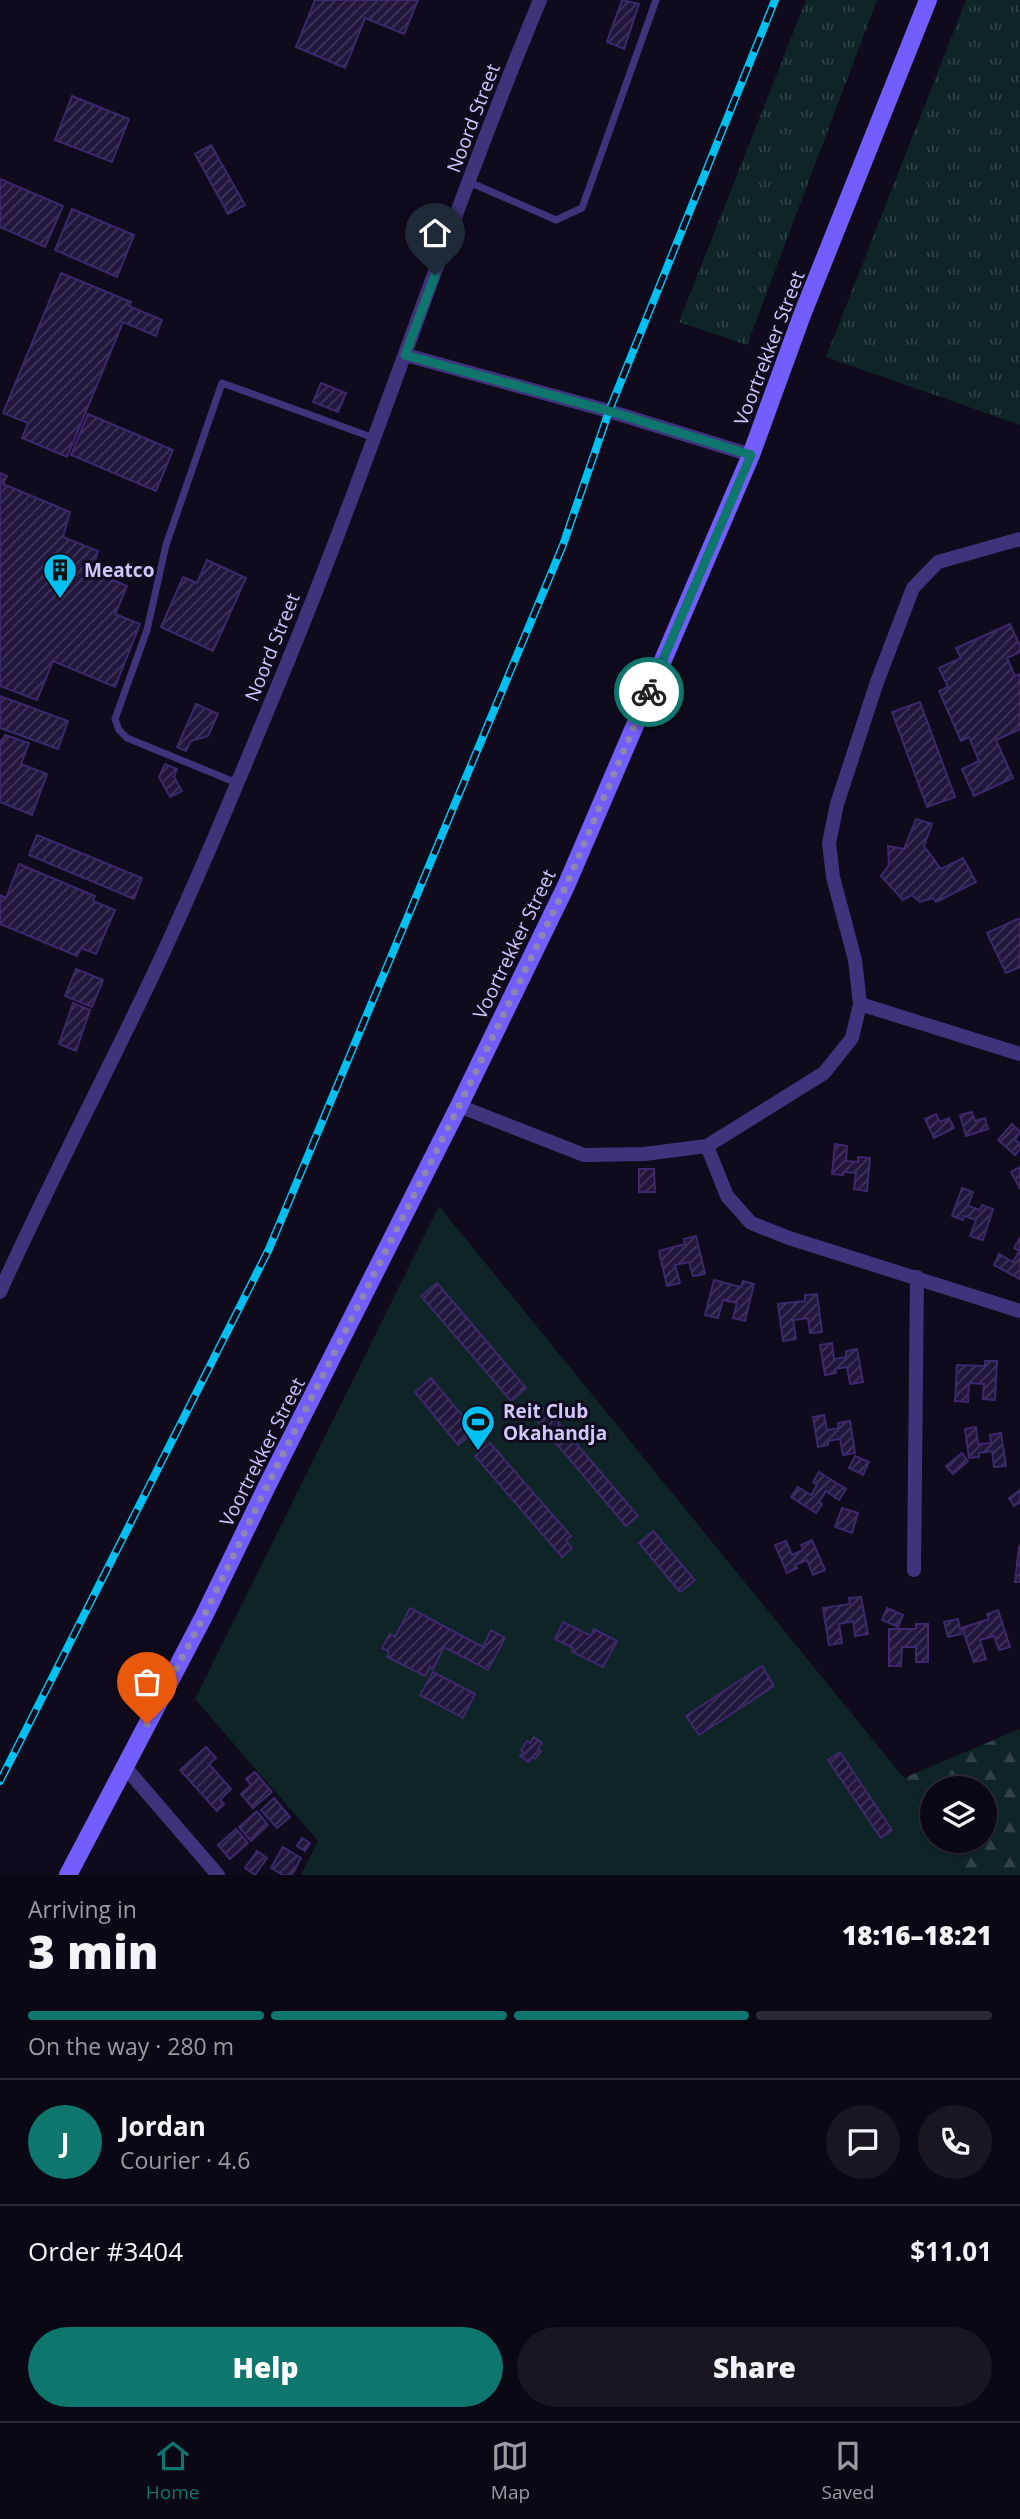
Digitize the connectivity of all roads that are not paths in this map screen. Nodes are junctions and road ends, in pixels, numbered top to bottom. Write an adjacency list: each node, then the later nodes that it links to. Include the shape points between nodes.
1 (540, 0): 4 (street, Noord Street)
2 (656, 0): 4 (lane, via 582,208 556,220)
3 (928, 0): 7 (main road, Voortrekker Street)
4 (469, 182): 5 (street, Noord Street)
5 (405, 355): 6 (street, Noord Street); 7 (street)
6 (373, 438): 9 (street, Noord Street); 9 (lane, via 222,383 166,545 147,630 115,719 127,738)
7 (751, 455): 12 (main road, Voortrekker Street, via 566,886)
8 (1020, 539): 10 (street, via 938,562 913,588 877,682 829,843)
9 (237, 783): 15 (street, Noord Street, via 153,975)
10 (860, 1004): 11 (street); 13 (street, via 852,1038 824,1073)
11 (1020, 1054)
12 (459, 1106): 13 (street, via 584,1155); 18 (main road, Voortrekker Street)
13 (707, 1146): 14 (street, via 727,1196 751,1223)
14 (917, 1278): 16 (street); 17 (street)
15 (0, 1292)
16 (1020, 1311)
17 (915, 1570)
18 (125, 1768): 19 (main road, Voortrekker Street); 20 (street)
19 (68, 1875)
20 (218, 1875)

